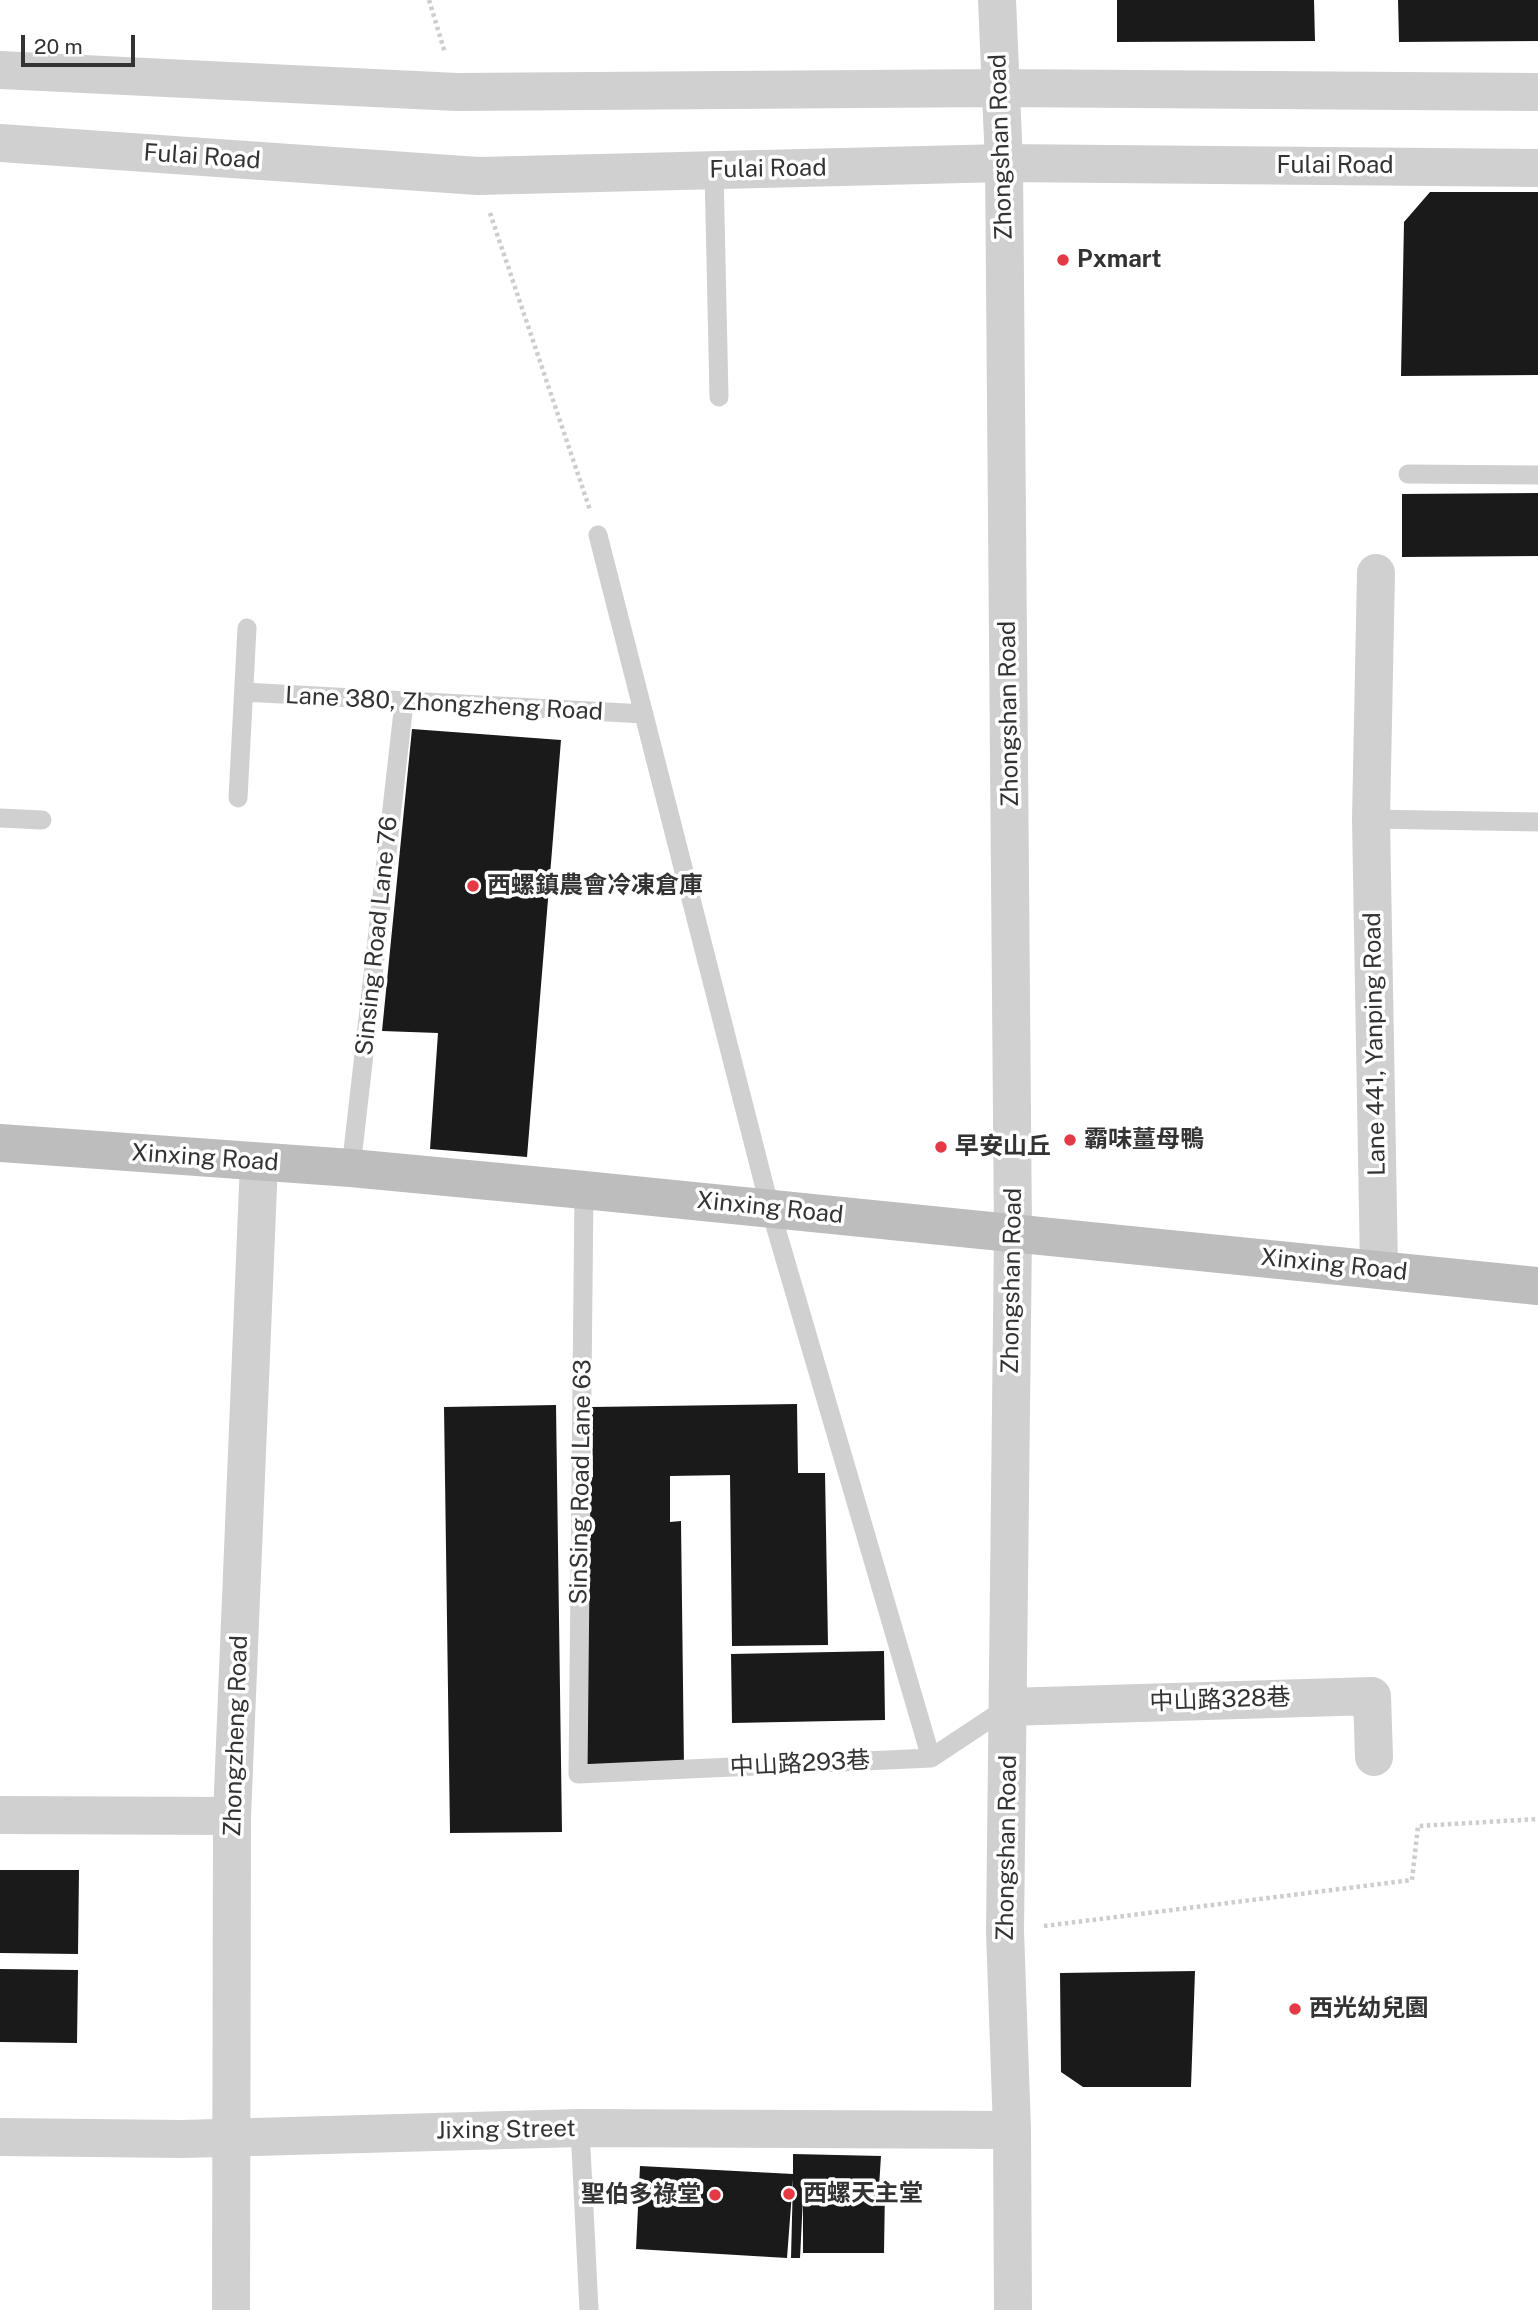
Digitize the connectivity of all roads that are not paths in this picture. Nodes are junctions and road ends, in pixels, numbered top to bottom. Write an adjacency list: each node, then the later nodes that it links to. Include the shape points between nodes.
1 (997, 0): 3 (street, Zhongshan Road)
2 (0, 70): 3 (street, via 457,92)
3 (999, 88): 4 (street); 6 (street, Zhongshan Road)
4 (1538, 92)
5 (0, 143): 8 (street, Fulai Road, via 478,176)
6 (1003, 163): 7 (street, Fulai Road); 8 (street, Fulai Road); 28 (street, Zhongshan Road)
7 (1538, 168)
8 (714, 170): 9 (lane)
9 (719, 397)
10 (1408, 474): 11 (lane)
11 (1538, 475)
12 (598, 535): 17 (lane)
13 (1376, 573): 20 (street, Lane 441, Yanping Road)
14 (247, 628): 15 (lane)
15 (244, 692): 16 (lane, Lane 380, Zhongzheng Road); 18 (lane)
16 (404, 703): 17 (lane, Lane 380, Zhongzheng Road); 25 (lane, Sinsing Road Lane 76)
17 (644, 714): 27 (lane)
18 (238, 798)
19 (0, 818): 21 (lane)
20 (1371, 819): 22 (lane); 29 (street, Lane 441, Yanping Road)
21 (42, 820)
22 (1538, 822)
23 (0, 1143): 24 (street, Xinxing Road)
24 (259, 1163): 25 (street, Xinxing Road); 36 (street, Zhongzheng Road)
25 (351, 1168): 26 (street, Xinxing Road)
26 (584, 1190): 27 (street, Xinxing Road); 34 (lane, SinSing Road Lane 63)
27 (770, 1208): 28 (street, Xinxing Road); 33 (lane)
28 (1013, 1234): 29 (street, Xinxing Road); 31 (street, Zhongshan Road)
29 (1379, 1269): 30 (street, Xinxing Road)
30 (1538, 1286)
31 (1008, 1707): 32 (street, 中山路328巷, via 1371,1696); 33 (lane); 38 (street, Zhongshan Road, via 1005,1931)
32 (1374, 1757)
33 (931, 1758): 34 (lane, 中山路293巷)
34 (578, 1774)
35 (0, 1815): 36 (street)
36 (232, 1816): 39 (street, Zhongzheng Road)
37 (580, 2128): 38 (street, Jixing Street); 39 (street, Jixing Street); 42 (lane)
38 (1012, 2130): 43 (street, Zhongshan Road)
39 (233, 2136): 40 (street, Jixing Street); 41 (street, Zhongzheng Road)
40 (0, 2137)
41 (231, 2310)
42 (589, 2310)
43 (1013, 2310)

